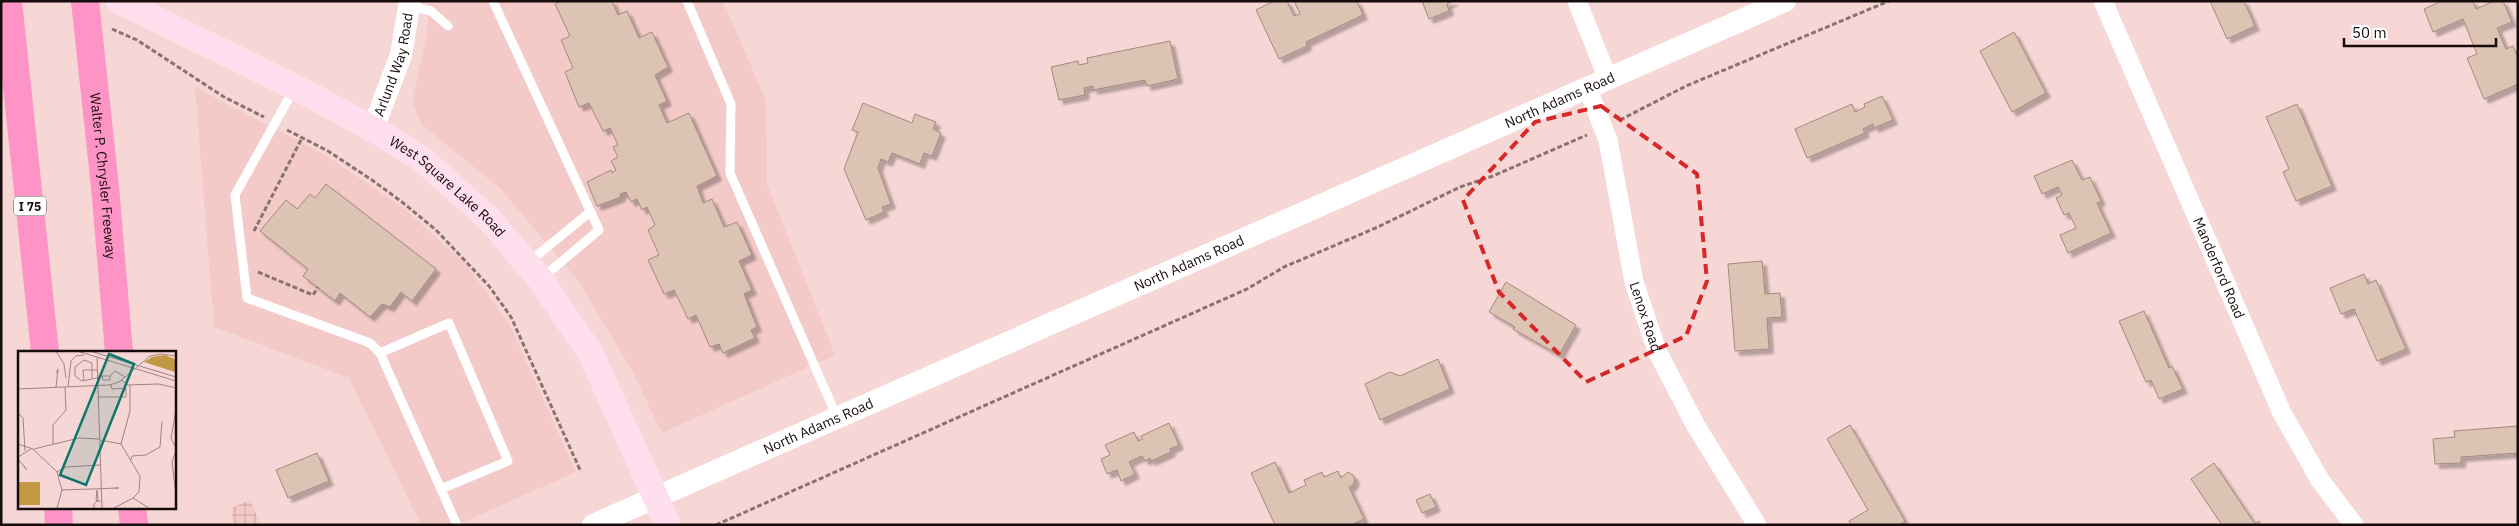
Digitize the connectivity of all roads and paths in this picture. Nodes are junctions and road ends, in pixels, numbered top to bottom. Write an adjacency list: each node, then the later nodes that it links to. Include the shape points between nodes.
1 (8, 1): 26 (highway, I 75)
2 (85, 1): 27 (highway, Walter P. Chrysler Freeway)
3 (119, 1): 14 (main road, West Square Lake Road)
4 (492, 1): 21 (lane)
5 (687, 1): 29 (lane, via 730,104 730,173)
6 (1577, 1): 13 (street)
7 (1785, 1): 13 (street, North Adams Road)
8 (1888, 1): 16 (path, via 1686,86)
9 (2104, 1): 42 (street, Manderford Road, via 2282,414 2320,480)
10 (410, 4): 12 (lane, via 431,11); 18 (street, Arlund Way Road, via 401,55)
11 (104, 25): 17 (path, via 137,40 224,97)
12 (448, 26)
13 (1608, 78): 15 (street, North Adams Road)
14 (295, 87): 17 (lane); 18 (main road, West Square Lake Road)
15 (1587, 87): 29 (street, North Adams Road); 41 (street, Lenox Road, via 1608,140 1634,282 1657,351 1696,426)
16 (1619, 121)
17 (274, 123): 20 (path); 28 (lane, via 235,195 247,298 370,343)
18 (373, 129): 24 (main road, West Square Lake Road, via 421,158 490,220)
19 (1589, 134): 40 (path, via 1460,187 1284,267 1247,289)
20 (302, 138): 22 (path); 30 (path, via 402,202 436,230 489,286 511,316)
21 (590, 212): 24 (lane); 24 (lane, via 599,230)
22 (252, 234)
23 (256, 271): 25 (path, via 313,295)
24 (533, 272): 32 (main road, West Square Lake Road, via 591,354)
25 (318, 287)
26 (45, 351)
27 (119, 351)
28 (380, 353): 31 (lane); 31 (lane, via 448,324 508,461)
29 (837, 417): 32 (street, North Adams Road)
30 (581, 472)
31 (441, 489): 37 (lane)
32 (656, 496): 38 (street, North Adams Road); 39 (main road, West Square Lake Road)
33 (58, 508): 35 (highway)
34 (132, 508): 36 (highway)
35 (59, 525)
36 (134, 525)
37 (456, 525)
38 (593, 525)
39 (668, 525)
40 (716, 525)
41 (1757, 525)
42 (2354, 525)

